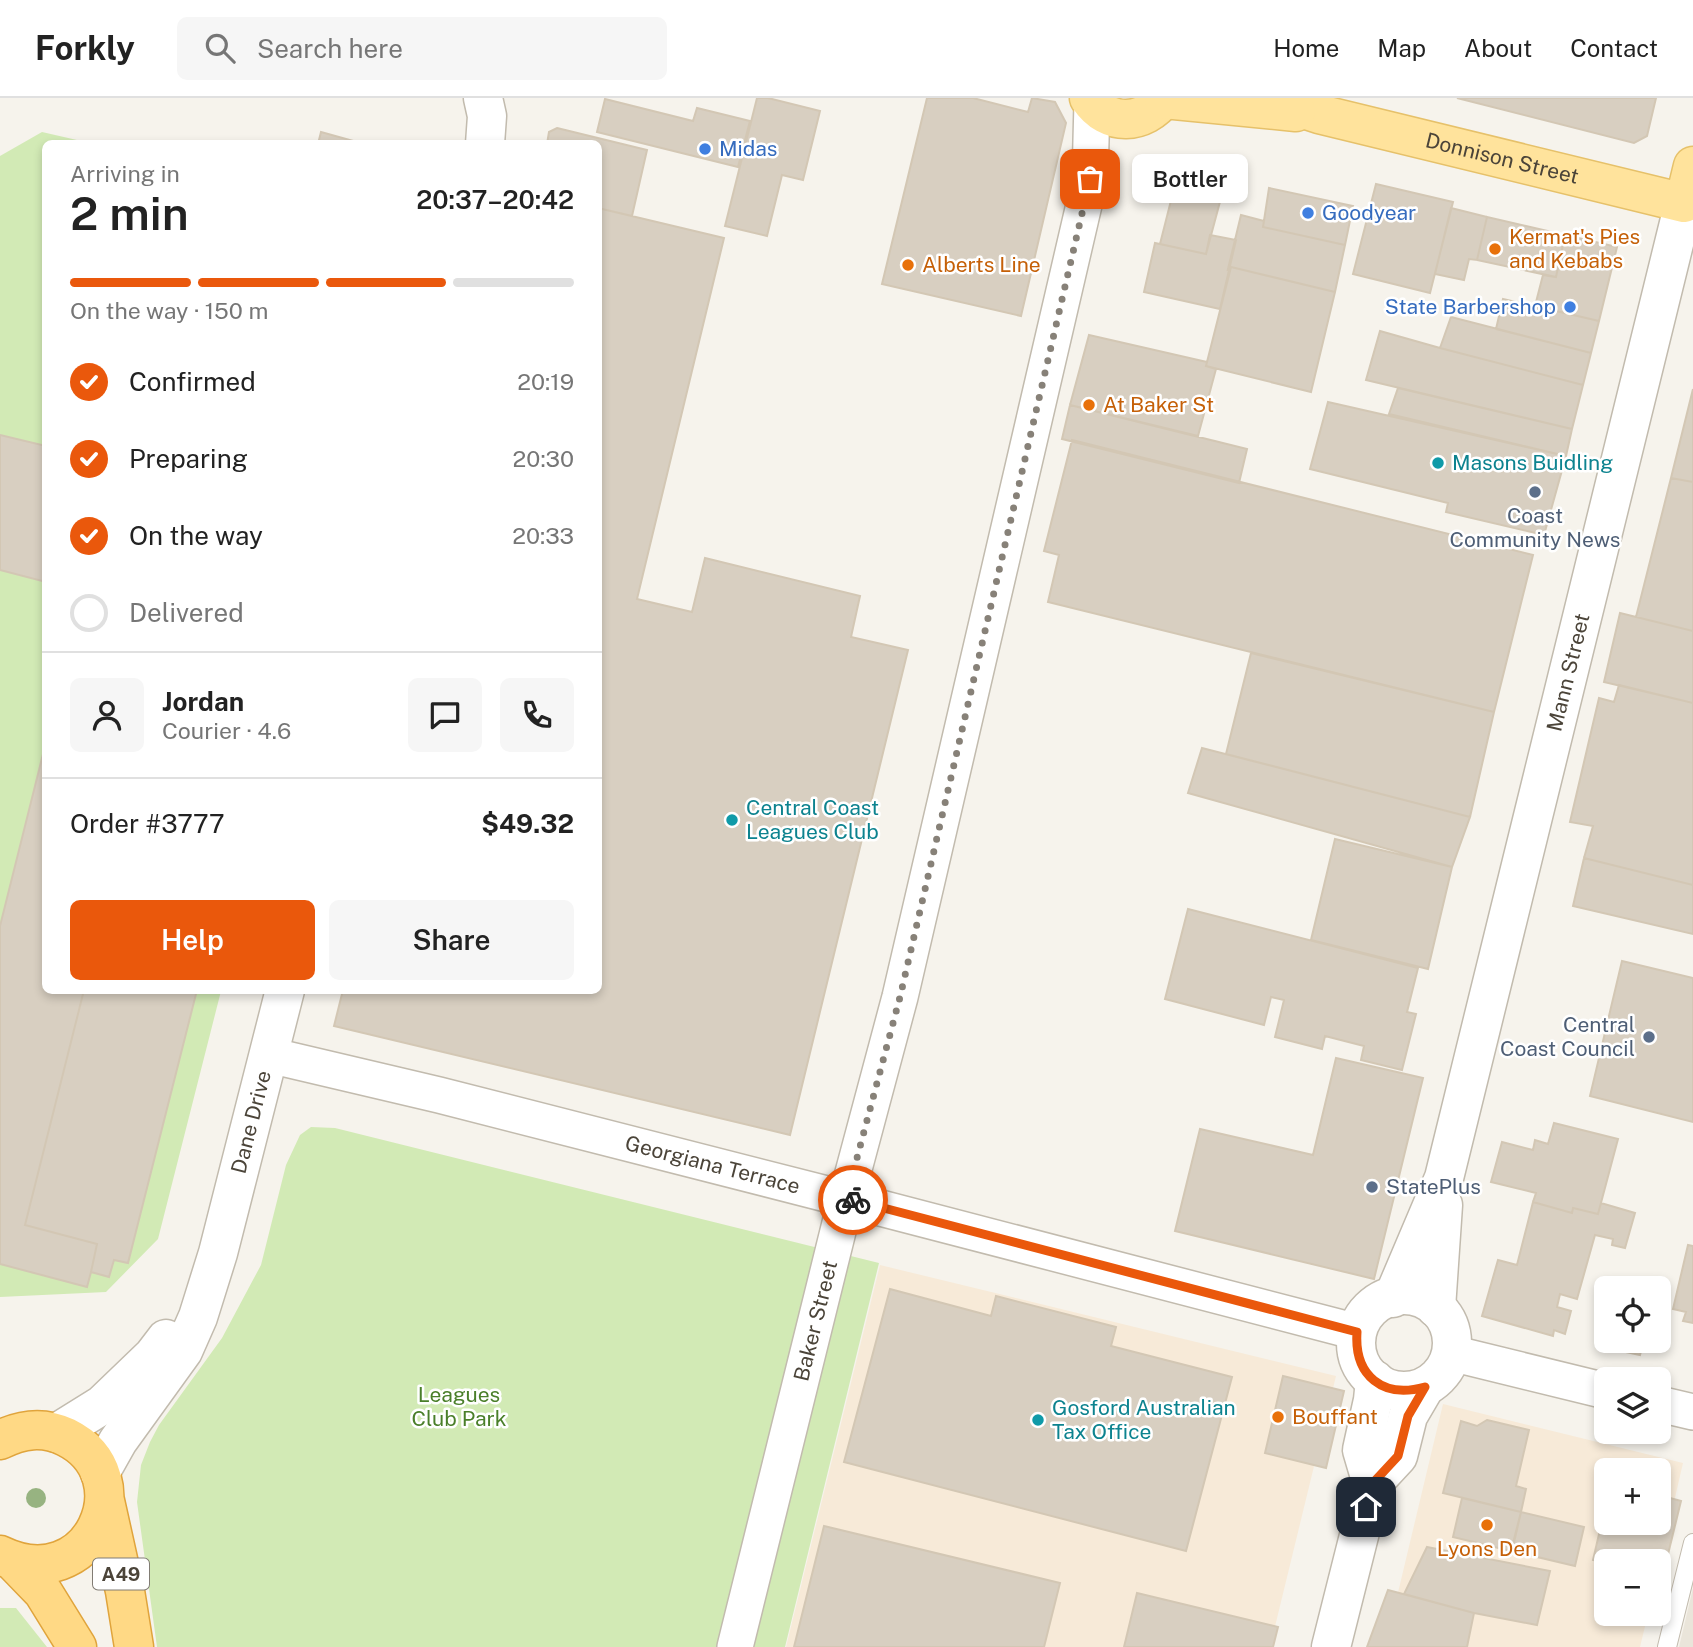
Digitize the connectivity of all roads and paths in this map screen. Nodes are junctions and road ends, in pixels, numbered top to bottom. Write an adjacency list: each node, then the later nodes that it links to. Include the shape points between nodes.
1 (483, 98): 6 (street)
2 (1270, 98): 5 (main road, Donnison Street)
3 (1090, 100): 4 (main road, Donnison Street, via 1100,111 1122,119); 8 (street, Baker Street)
4 (1154, 105): 5 (main road, Donnison Street); 8 (street, Baker Street)
5 (1319, 114): 9 (main road, Donnison Street)
6 (485, 140)
7 (1693, 166): 9 (main road, Mann Street)
8 (1090, 179): 13 (street, Baker Street, via 900,997)
9 (1684, 204): 12 (street, Mann Street)
10 (284, 994): 11 (street, Dane Drive)
11 (270, 1055): 13 (street, Georgiana Terrace); 14 (street, Dane Drive)
12 (1444, 1178): 15 (street, Mann Street); 16 (street, Mann Street)
13 (846, 1199): 17 (street, Georgiana Terrace); 31 (street, Baker Street)
14 (218, 1253): 24 (street, Dane Drive, via 187,1312 153,1356 102,1405); 26 (street, Dane Drive, via 183,1351 118,1441)
15 (1393, 1298): 16 (street, via 1415,1297); 17 (street, via 1373,1307)
16 (1437, 1308): 18 (street, via 1450,1329)
17 (1357, 1332): 19 (street, via 1360,1362)
18 (1451, 1353): 20 (street, via 1437,1379); 21 (street)
19 (1375, 1380): 20 (street, via 1395,1391); 25 (street, via 1362,1450)
20 (1425, 1387): 25 (street, via 1408,1416 1398,1456)
21 (1594, 1388)
22 (1671, 1407): 23 (street)
23 (1693, 1412)
24 (20, 1432): 26 (highway, A49, via 75,1441 91,1455)
25 (1372, 1484): 32 (street)
26 (102, 1487): 28 (highway, A49, via 100,1521 90,1540 74,1554 55,1563 34,1565); 30 (highway, A49)
27 (1693, 1543): 33 (lane)
28 (5, 1559): 29 (highway, A49, via 43,1592)
29 (77, 1647)
30 (134, 1647)
31 (735, 1647)
32 (1331, 1647)
33 (1667, 1647)

